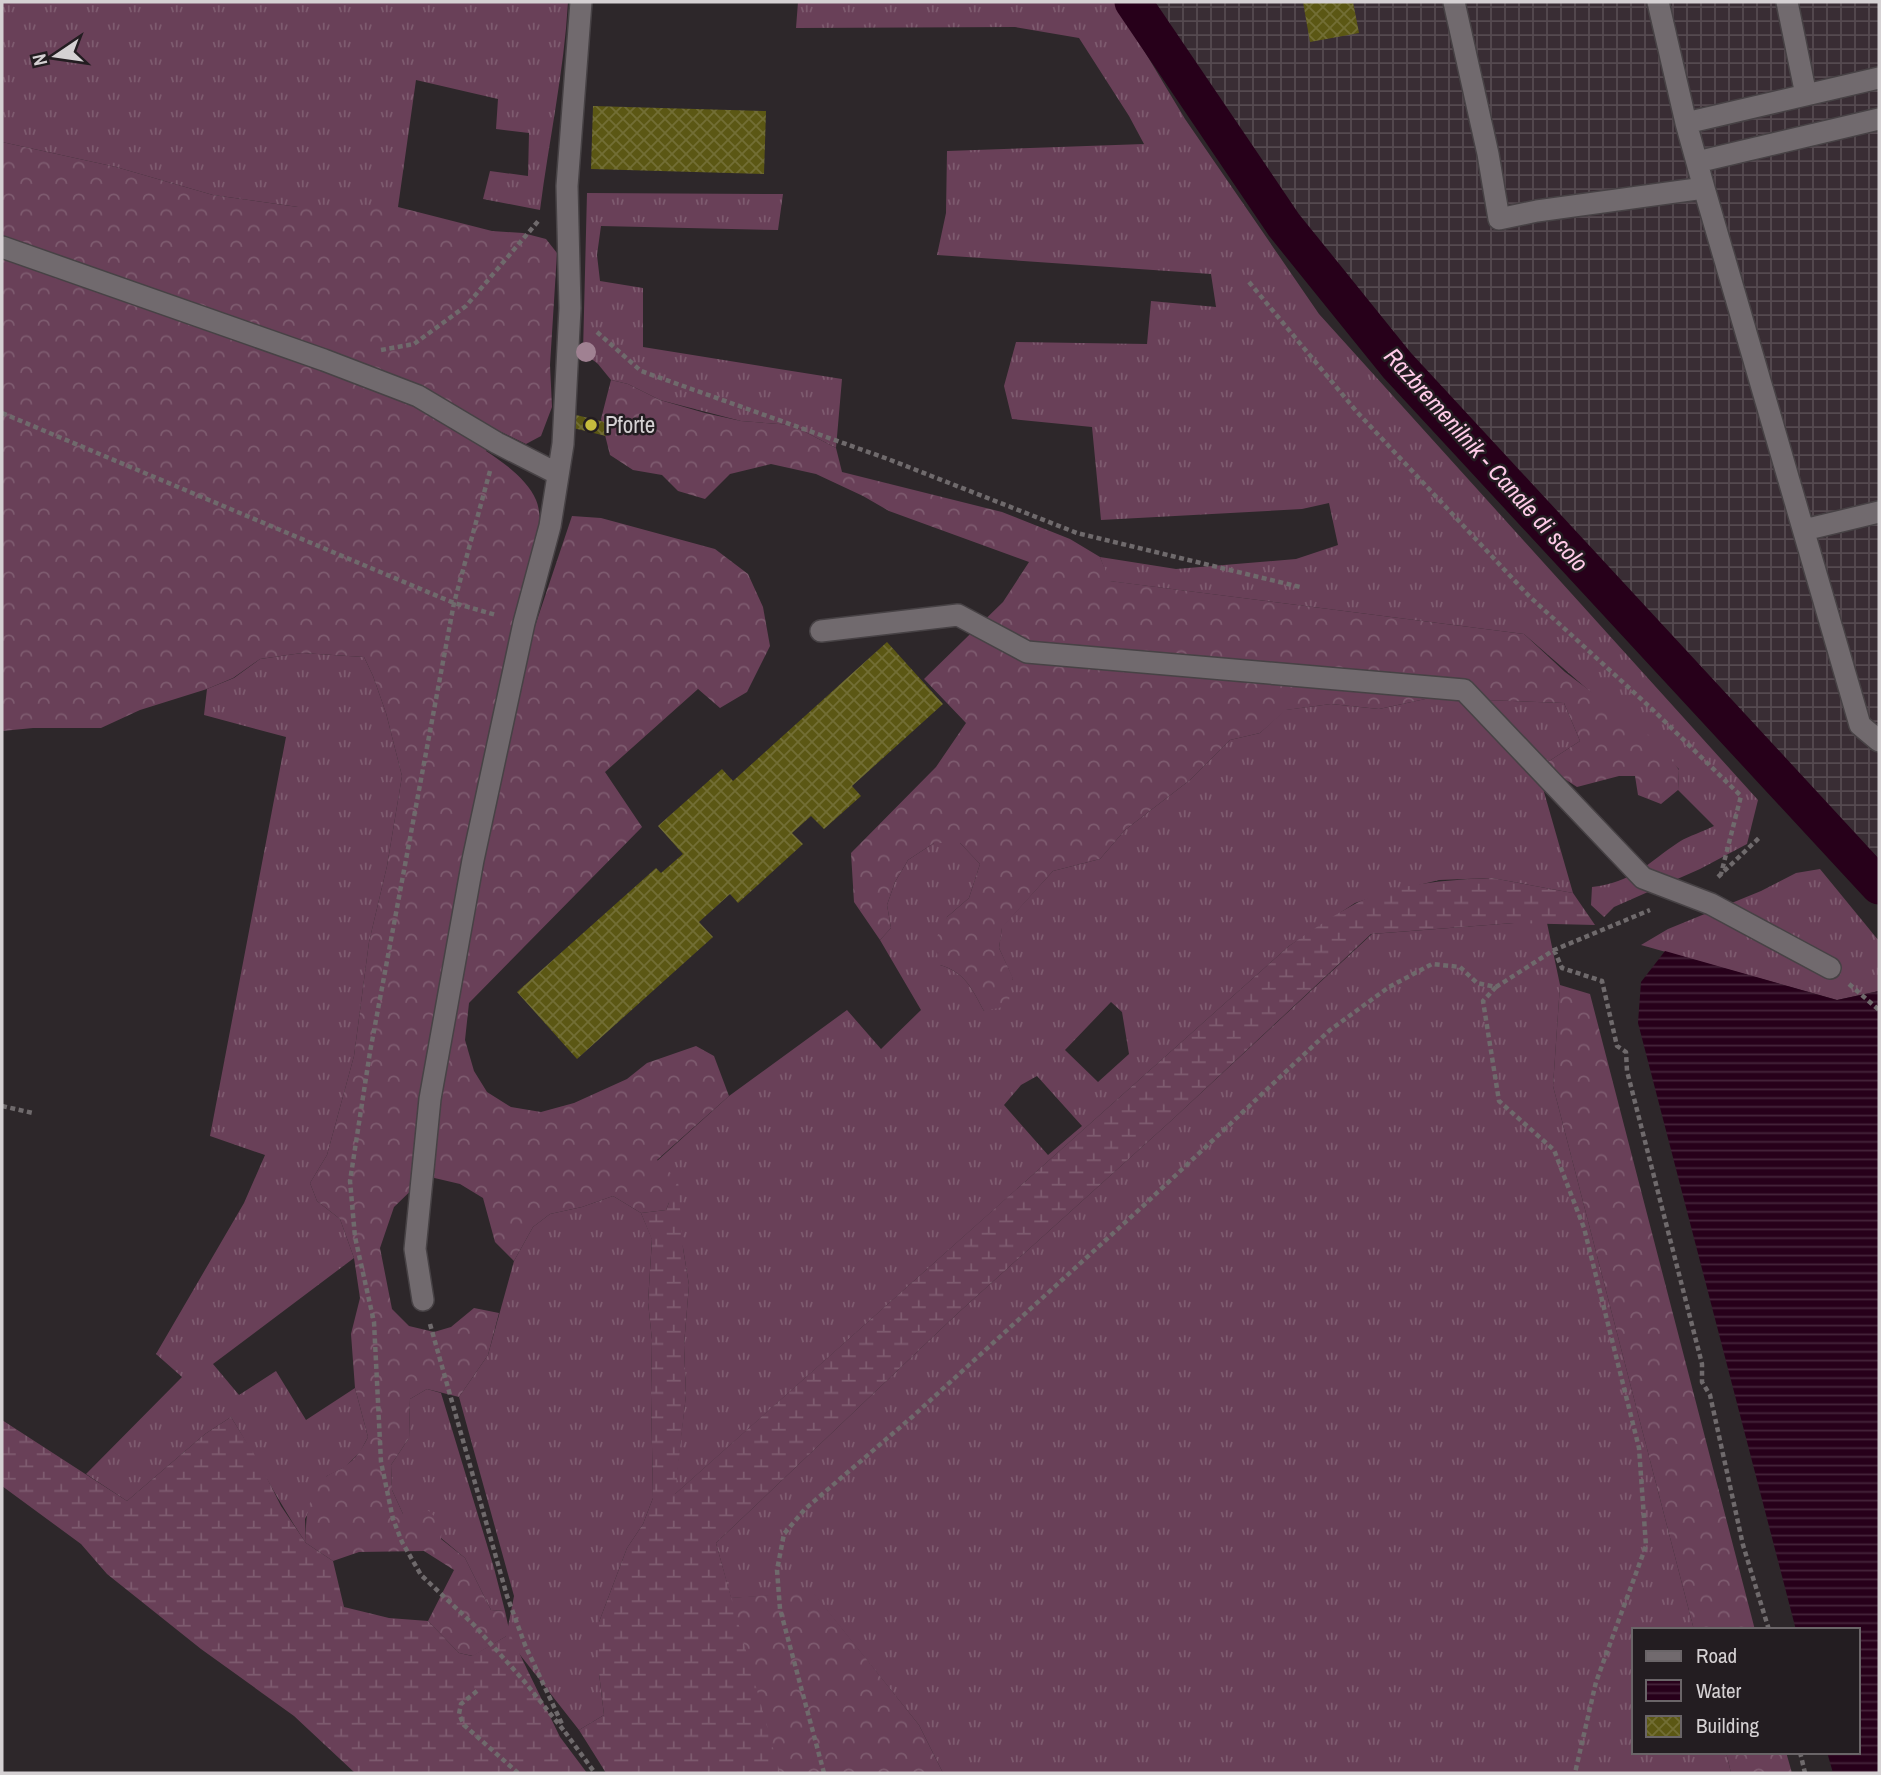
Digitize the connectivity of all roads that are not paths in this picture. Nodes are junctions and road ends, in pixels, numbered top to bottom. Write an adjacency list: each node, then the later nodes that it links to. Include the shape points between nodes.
1 (581, 2): 12 (street, via 567,186 570,308)
2 (1454, 2): 10 (street, via 1499,219)
3 (1658, 2): 8 (street)
4 (1787, 2): 6 (street)
5 (1879, 78): 6 (street)
6 (1806, 95): 8 (street)
7 (1879, 119): 9 (street)
8 (1686, 122): 9 (street)
9 (1696, 162): 10 (street)
10 (1704, 188): 14 (street)
11 (2, 247): 12 (street, via 418,396)
12 (558, 474): 18 (street, via 473,860 430,1099 415,1250)
13 (1879, 512): 14 (street)
14 (1804, 530): 16 (street, via 1860,725)
15 (821, 631): 17 (street, via 958,615 1027,652 1464,690 1643,878 1711,904)
16 (1879, 741)
17 (1830, 968)
18 (423, 1300)

